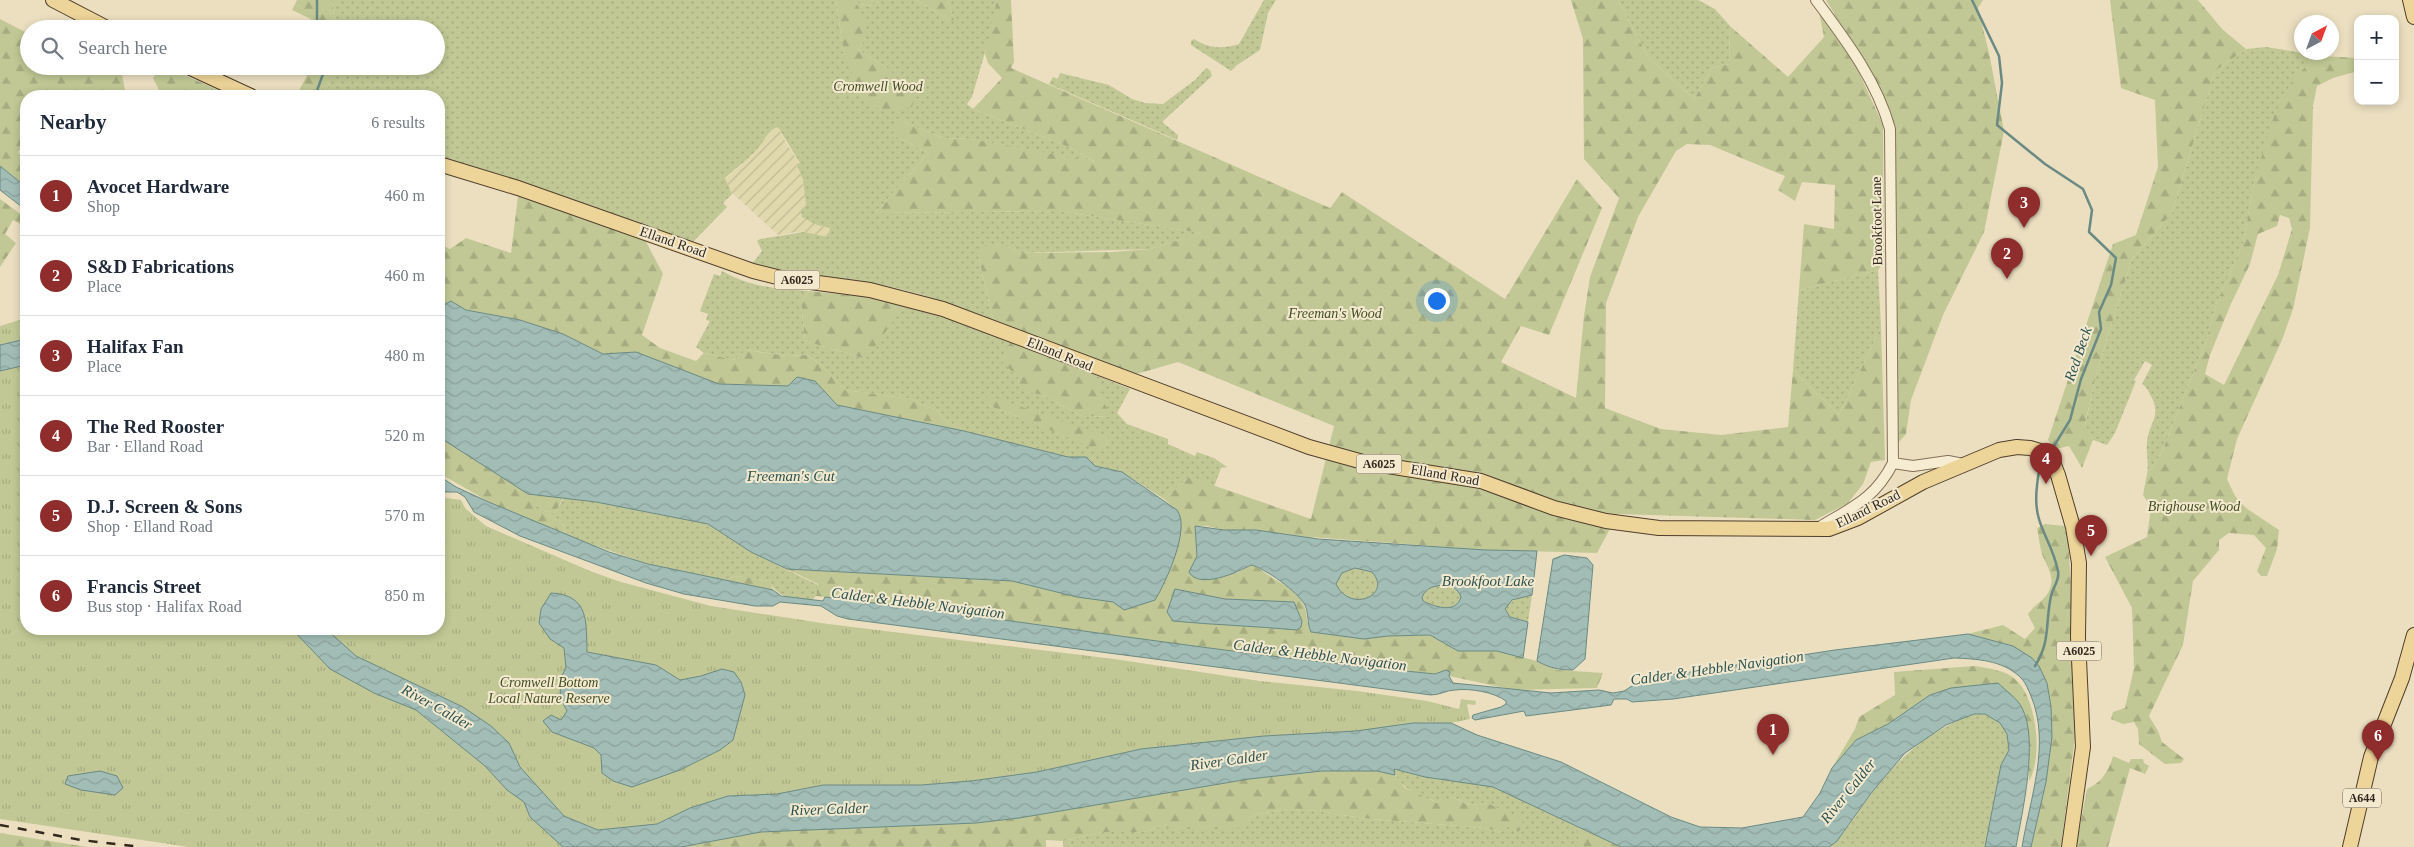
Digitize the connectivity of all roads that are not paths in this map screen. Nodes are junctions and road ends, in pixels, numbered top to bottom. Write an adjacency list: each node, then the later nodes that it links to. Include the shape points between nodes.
1 (53, 0): 5 (main road)
2 (1816, 0): 9 (street, Brookfoot Lane, via 1846,39 1885,112 1890,129)
3 (2410, 0): 4 (main road)
4 (2414, 17)
5 (92, 20)
6 (206, 75): 7 (main road)
7 (238, 90)
8 (445, 166): 11 (main road, Elland Road / A6025, via 518,188 753,271 870,290 943,310 1258,430 1345,458 1475,479 1554,508 1606,521 1660,528)
9 (1893, 463): 10 (street, via 1913,466 1948,461); 11 (street, Brookfoot Lane, via 1883,483 1868,497)
10 (1963, 464): 11 (main road, Elland Road / A6025, via 1922,482 1850,522); 13 (main road, Elland Road / A6025, via 2010,448 2030,448 2046,456 2058,475 2073,527 2079,563 2078,637 2083,742)
11 (1815, 530)
12 (2414, 635): 14 (main road, A644, via 2402,678 2371,757)
13 (2069, 847)
14 (2350, 847)

